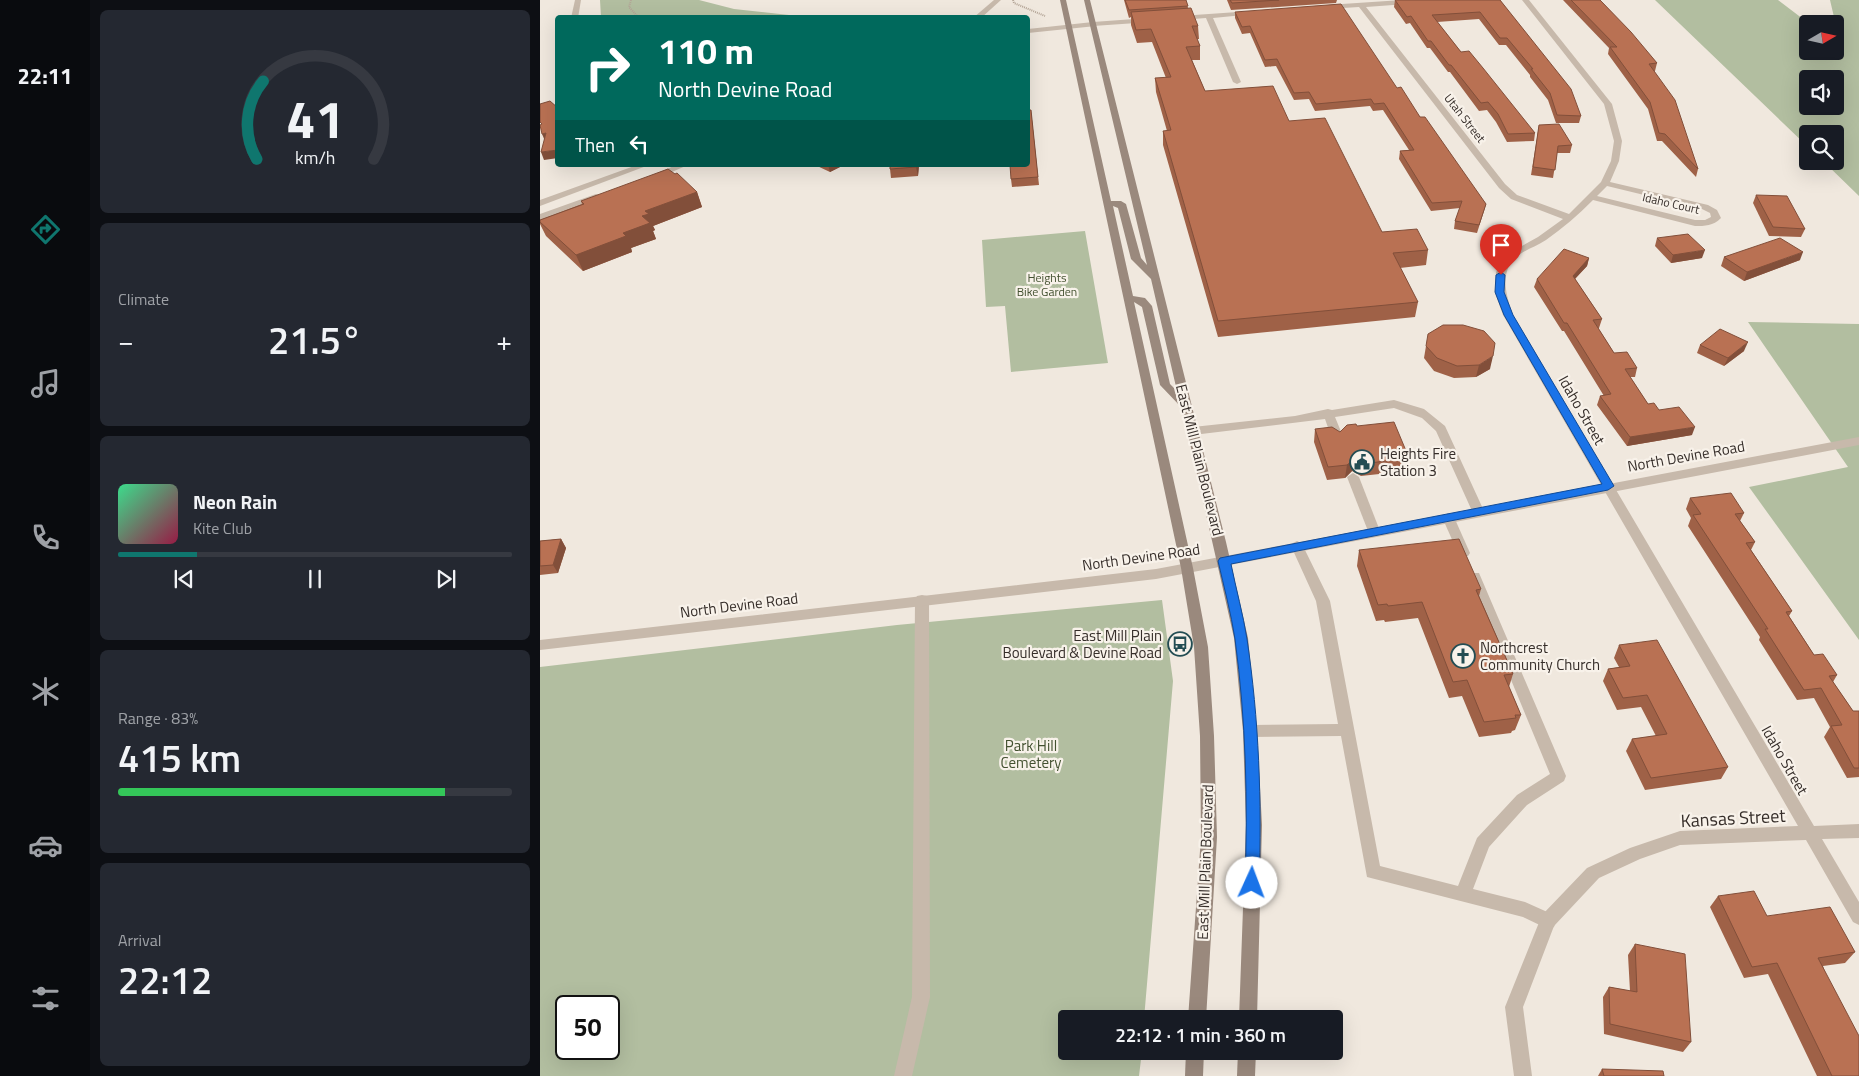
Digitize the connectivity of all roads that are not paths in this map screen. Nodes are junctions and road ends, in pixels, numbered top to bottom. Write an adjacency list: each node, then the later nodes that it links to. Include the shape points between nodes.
1 (578, 0): 10 (street)
2 (998, 0): 11 (street)
3 (1063, 0): 16 (main road, East Mill Plain Boulevard)
4 (1087, 0): 15 (main road, East Mill Plain Boulevard)
5 (1434, 0): 7 (street)
6 (1525, 0): 23 (street, Idaho Street, via 1608,104 1618,141 1615,161)
7 (1361, 5): 8 (street); 29 (street, Utah Street, via 1502,186 1514,197)
8 (1323, 8)
9 (1257, 12): 12 (street)
10 (575, 15)
11 (980, 15)
12 (1209, 16): 13 (street); 19 (street)
13 (1173, 18)
14 (1154, 20): 15 (street)
15 (1093, 24): 16 (street); 30 (main road, East Mill Plain Boulevard)
16 (1069, 25): 17 (street); 18 (street); 27 (main road, East Mill Plain Boulevard)
17 (1030, 26)
18 (1030, 31)
19 (1237, 82)
20 (639, 167): 26 (street)
21 (678, 167): 22 (street)
22 (648, 178)
23 (1605, 183): 25 (street, Idaho Street); 25 (street, Idaho Court, via 1705,207 1714,212 1716,218 1707,223 1695,223)
24 (603, 194): 28 (street)
25 (1591, 198): 29 (street, Idaho Street)
26 (540, 203)
27 (1107, 203): 30 (main road, via 1121,204 1136,259); 31 (main road, East Mill Plain Boulevard)
28 (540, 217)
29 (1570, 218): 38 (street, Idaho Street, via 1514,254 1501,272 1500,292 1508,315)
30 (1154, 277): 32 (main road, East Mill Plain Boulevard)
31 (1128, 298): 32 (main road, via 1141,300 1146,306 1166,385); 44 (main road, East Mill Plain Boulevard)
32 (1186, 406): 34 (main road, East Mill Plain Boulevard)
33 (1328, 414): 34 (street); 35 (street); 39 (street, via 1394,404 1422,412 1441,429)
34 (1193, 431): 43 (main road, East Mill Plain Boulevard)
35 (1338, 439)
36 (1859, 441): 38 (street, North Devine Road)
37 (1353, 477): 41 (street)
38 (1608, 486): 39 (street, North Devine Road); 50 (street, Idaho Street)
39 (1478, 511): 40 (street, North Devine Road)
40 (1448, 517): 41 (street, North Devine Road); 51 (street, via 1559,776 1522,800 1483,843)
41 (1374, 531): 42 (street, North Devine Road)
42 (1297, 546): 43 (street, North Devine Road); 47 (street, via 1323,601)
43 (1224, 561): 44 (street, North Devine Road); 48 (main road, East Mill Plain Boulevard, via 1241,638)
44 (1187, 568): 45 (street, North Devine Road); 54 (main road, East Mill Plain Boulevard, via 1201,647 1207,736 1209,837)
45 (922, 600): 46 (street, North Devine Road); 58 (street, via 921,997)
46 (540, 645)
47 (1346, 730): 48 (street); 51 (street, via 1373,872)
48 (1250, 731): 55 (main road, East Mill Plain Boulevard, via 1254,825)
49 (1859, 831): 50 (street, Kansas Street)
50 (1809, 834): 52 (street, Idaho Street); 53 (street, Kansas Street, via 1680,838 1636,853 1593,873)
51 (1463, 894): 53 (street, via 1525,910)
52 (1859, 917)
53 (1548, 921): 61 (street, Kansas Street, via 1514,1007)
54 (1198, 1010)
55 (1248, 1010)
56 (1195, 1060): 59 (main road)
57 (1247, 1060): 60 (main road)
58 (903, 1076)
59 (1194, 1076)
60 (1246, 1076)
61 (1523, 1076)

